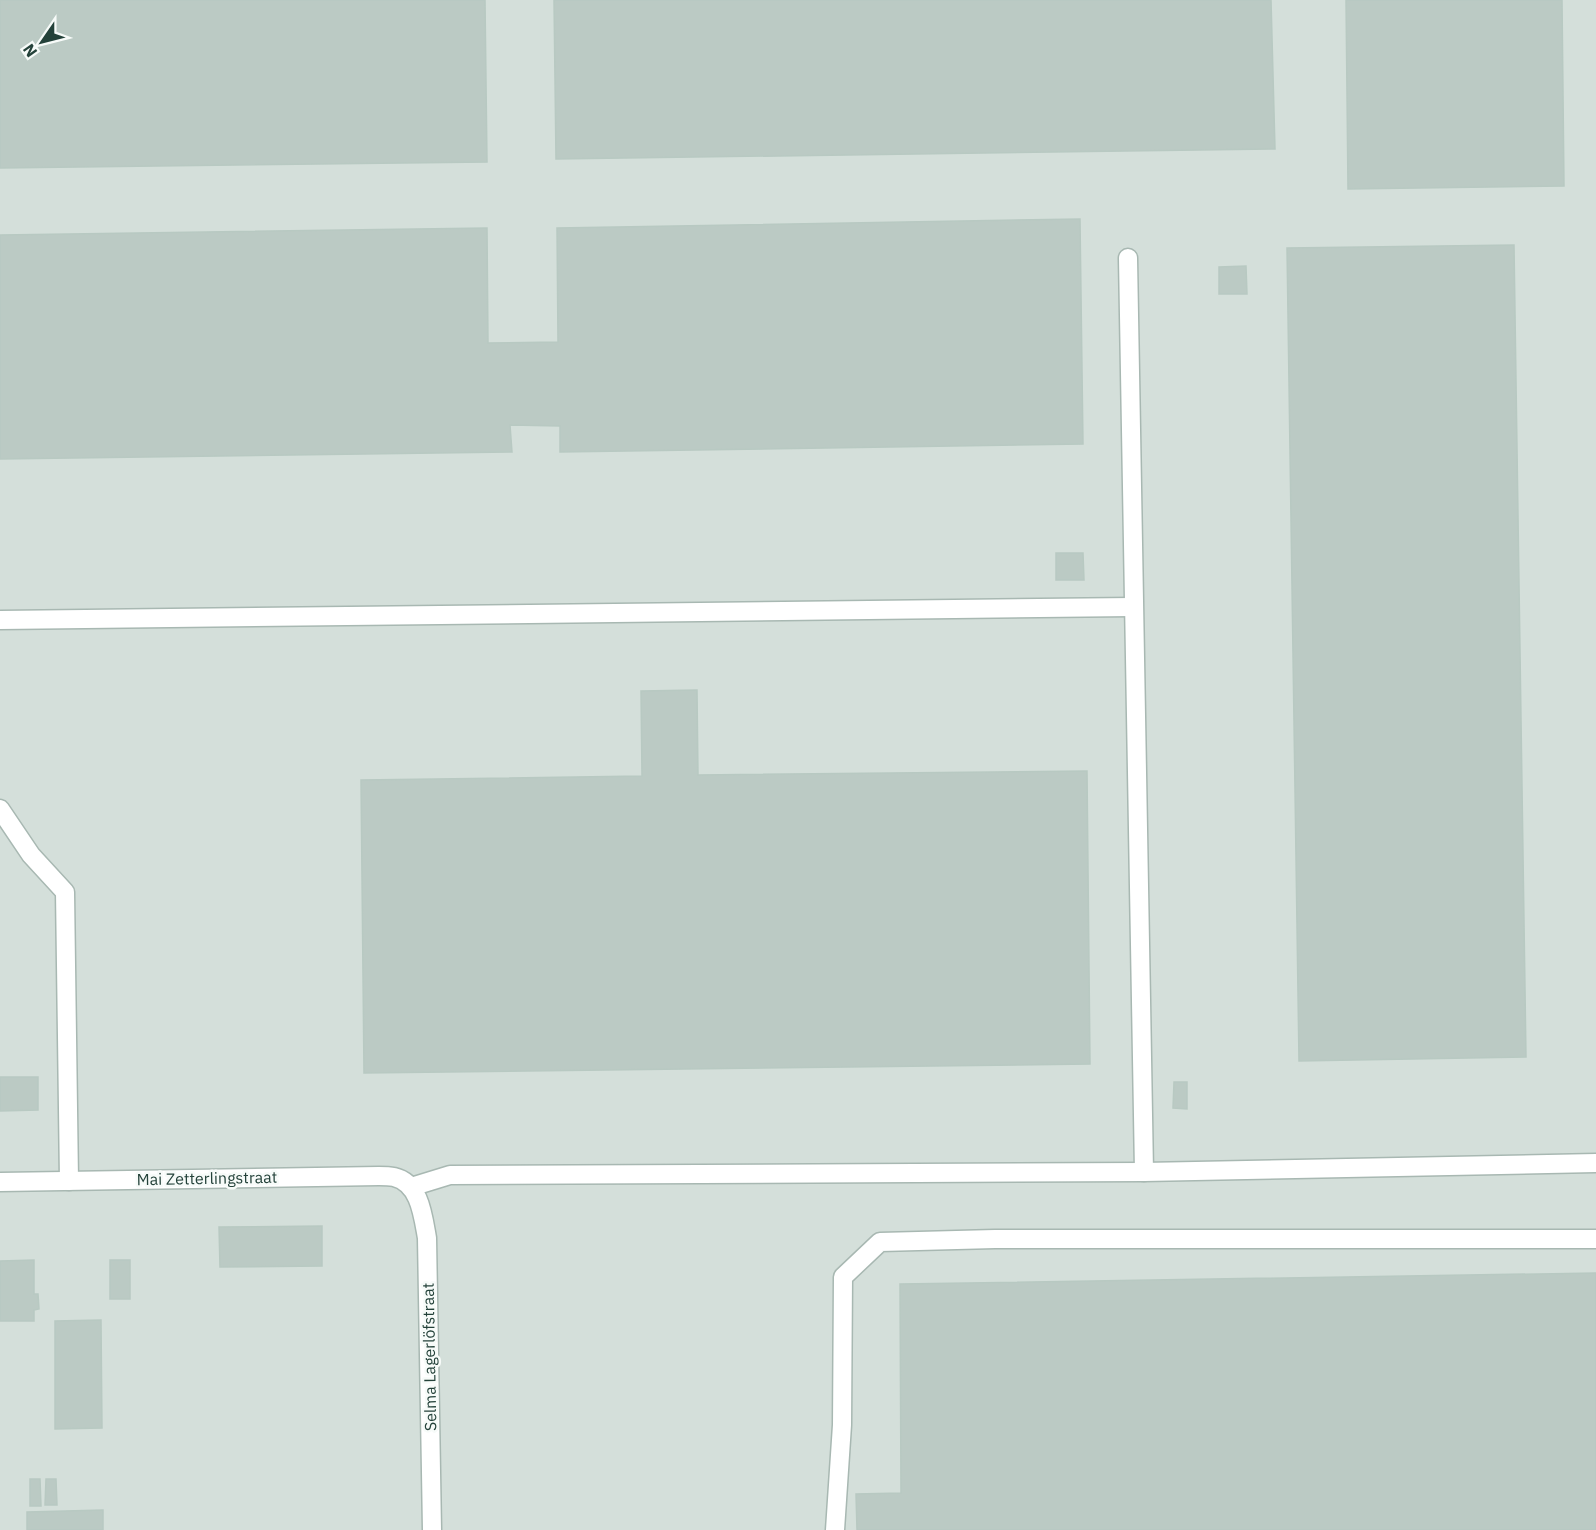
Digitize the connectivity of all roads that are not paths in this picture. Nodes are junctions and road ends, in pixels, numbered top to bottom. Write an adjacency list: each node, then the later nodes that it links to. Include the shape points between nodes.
1 (1128, 258): 2 (street)
2 (1133, 607): 3 (street); 6 (street)
3 (0, 620)
4 (0, 809): 7 (street, via 31,855 65,892)
5 (1596, 1163): 6 (street)
6 (1144, 1172): 9 (street, via 450,1175)
7 (69, 1181): 8 (street, Mai Zetterlingstraat); 9 (street, Mai Zetterlingstraat, via 379,1176 396,1177)
8 (0, 1182)
9 (411, 1187): 11 (street, Selma Lagerlöfstraat, via 422,1210 427,1238)
10 (1596, 1239): 12 (street, via 880,1242 843,1278 842,1425)
11 (432, 1530)
12 (835, 1530)

